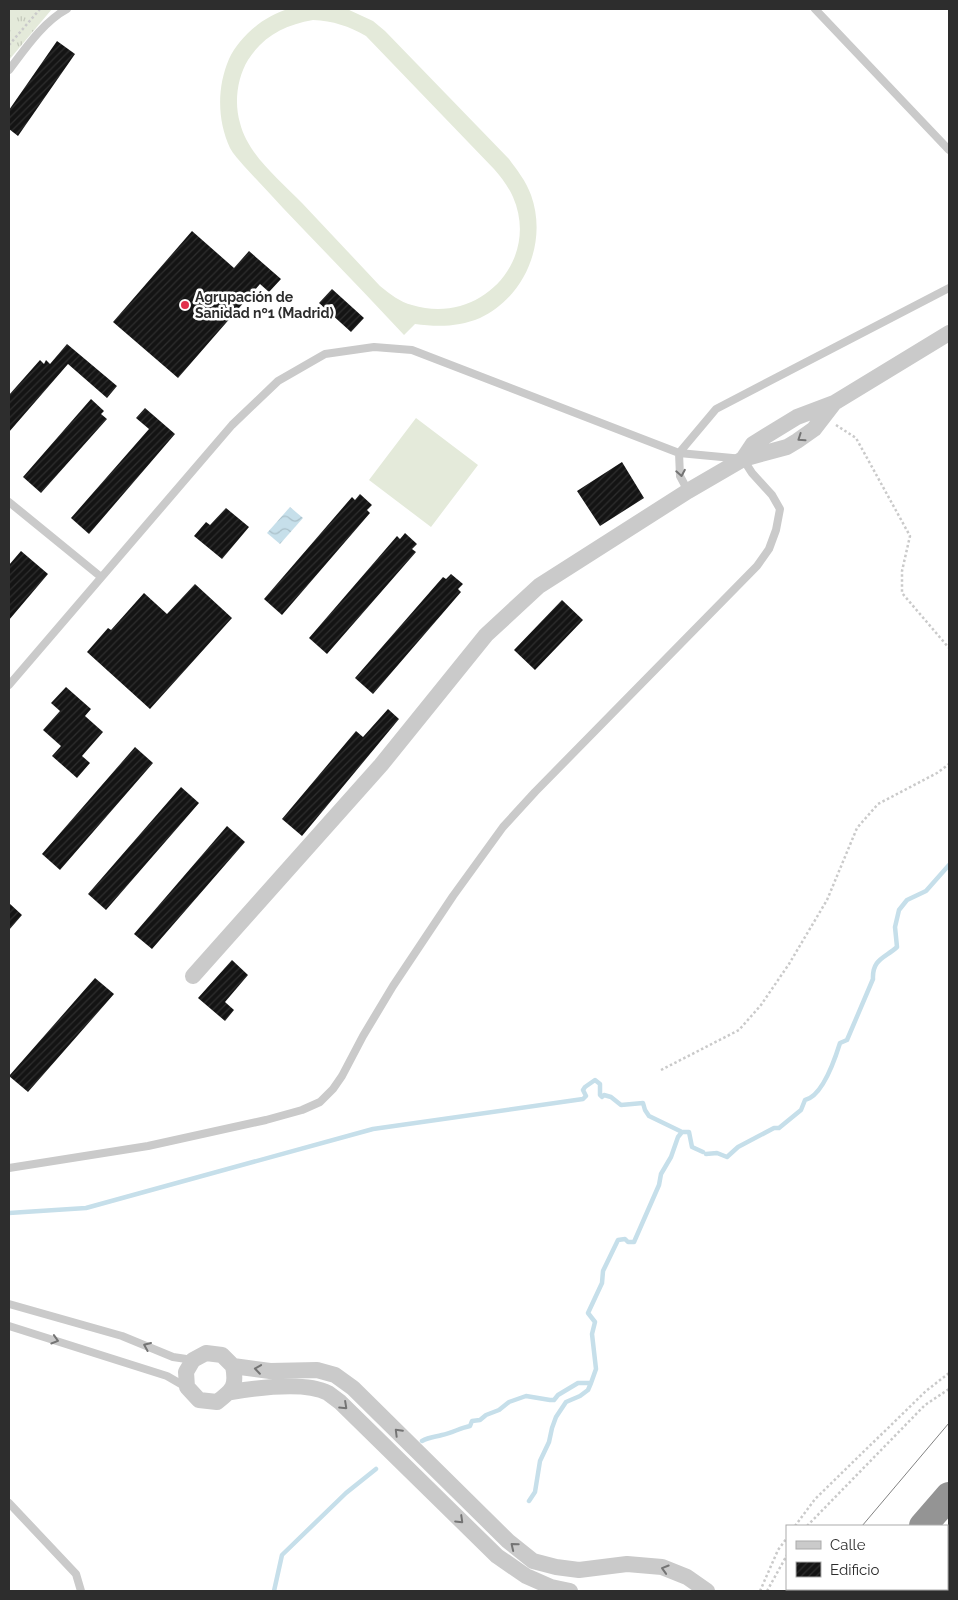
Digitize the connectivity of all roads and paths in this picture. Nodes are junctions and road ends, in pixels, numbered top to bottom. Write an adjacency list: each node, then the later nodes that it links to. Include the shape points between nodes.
1 (40, 9): 4 (path)
2 (67, 9): 5 (lane, via 41,30)
3 (815, 9): 6 (lane)
4 (9, 45)
5 (9, 70)
6 (949, 150)
7 (949, 288): 10 (lane, via 716,409)
8 (949, 333): 9 (street)
9 (834, 403): 11 (street, one-way to 11, via 814,429 798,441); 15 (path, via 832,423 856,438 910,536 902,571 902,593)
10 (680, 453): 11 (lane); 12 (lane, one-way to 12, via 680,476); 14 (lane, via 412,350 374,347 325,354 278,381 232,425)
11 (743, 459): 12 (street); 20 (lane, via 780,509 769,549 757,566 503,827 394,986 342,1076 320,1102 266,1120 148,1146)
12 (688, 491): 18 (street, via 538,586 486,635 381,765)
13 (9, 502): 14 (lane)
14 (101, 578): 16 (lane)
15 (949, 648)
16 (9, 685)
17 (949, 764): 19 (path, via 878,804 857,828 827,900 789,964 739,1030)
18 (193, 976)
19 (661, 1070)
20 (9, 1168)
21 (9, 1304): 23 (lane, one-way to 21, via 173,1357 122,1336)
22 (9, 1326): 27 (lane, one-way to 27, via 158,1373)
23 (193, 1360): 24 (street, via 206,1353 222,1355); 27 (street, via 186,1372)
24 (233, 1366): 26 (street, one-way to 24, via 317,1370); 29 (street, via 236,1379)
25 (949, 1373): 33 (path, via 926,1391 821,1493)
26 (335, 1375): 30 (street); 40 (street, one-way to 26, via 687,1577 662,1567 628,1564 579,1570 533,1562 353,1388)
27 (187, 1387): 29 (street, via 199,1400 217,1402)
28 (949, 1389): 34 (path, via 925,1405)
29 (231, 1392): 30 (street, via 270,1386)
30 (326, 1392): 39 (street, one-way to 39, via 497,1556 526,1576)
31 (949, 1496): 35 (highway)
32 (9, 1503): 38 (lane, via 76,1574)
33 (796, 1525)
34 (808, 1525)
35 (924, 1525)
36 (786, 1539): 41 (path)
37 (786, 1557): 42 (path)
38 (81, 1591)
39 (570, 1591)
40 (708, 1591)
41 (760, 1591)
42 (768, 1591)

